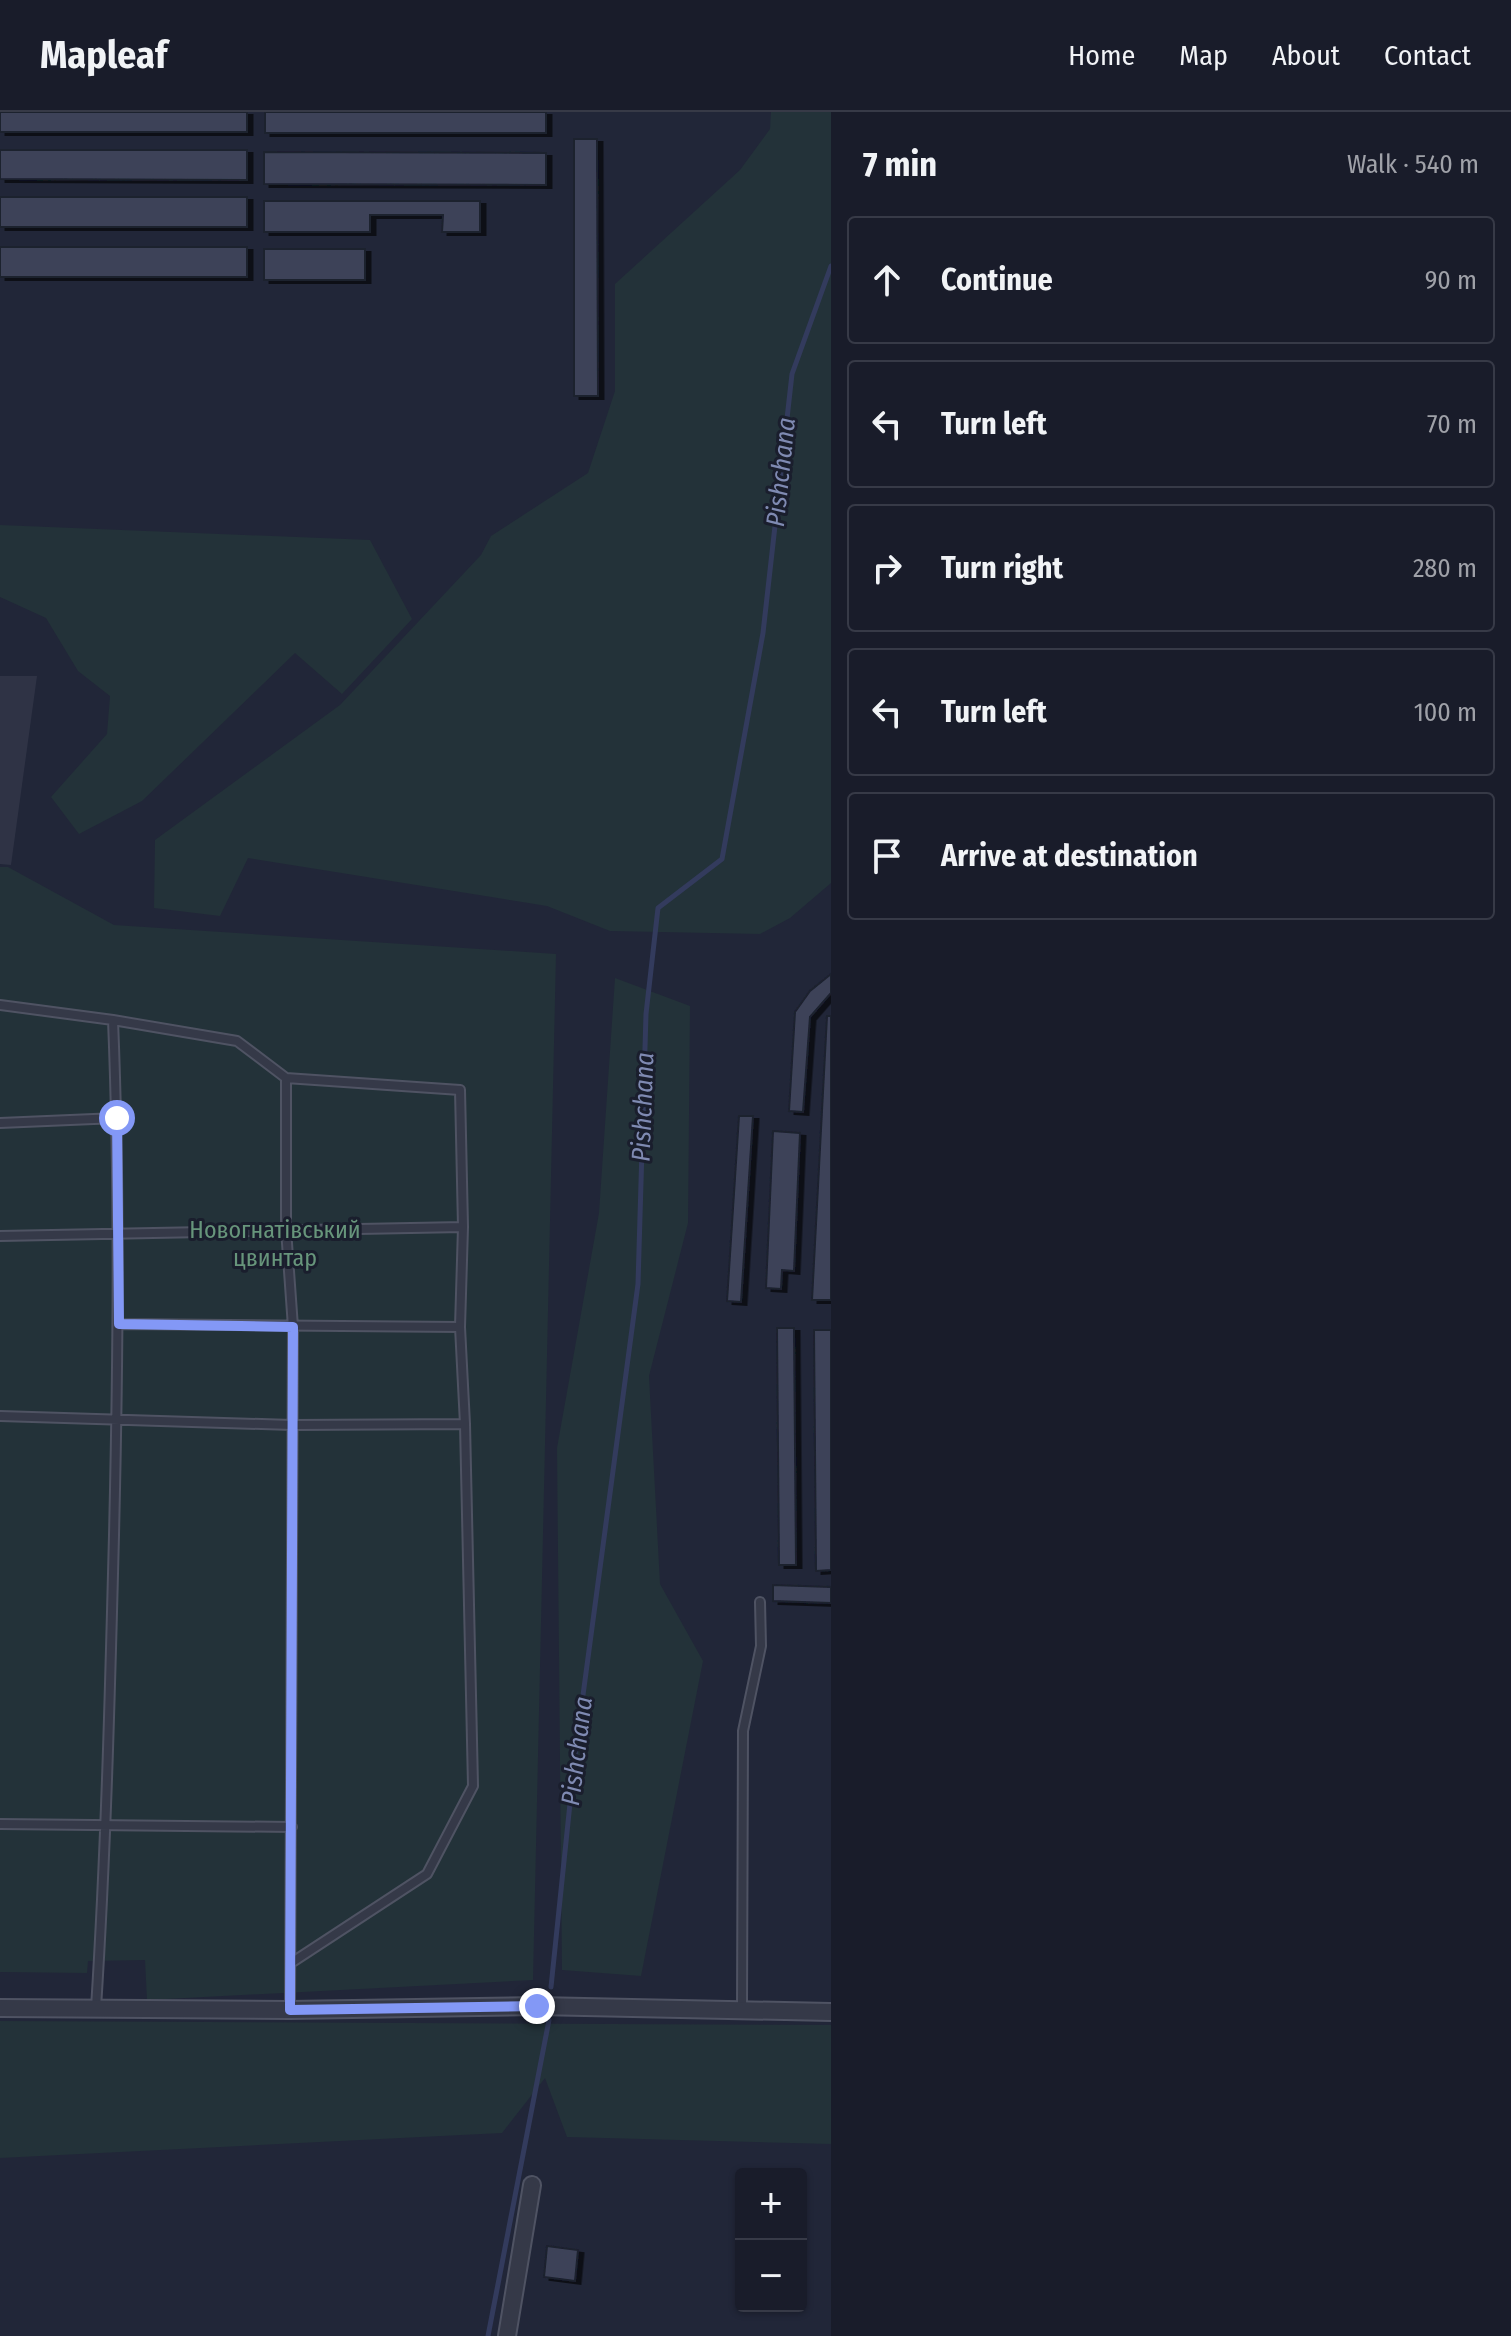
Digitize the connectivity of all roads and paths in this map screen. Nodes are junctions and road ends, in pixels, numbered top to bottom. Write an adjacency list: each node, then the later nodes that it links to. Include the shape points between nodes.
1 (0, 1005): 2 (lane)
2 (113, 1020): 3 (lane, via 237,1041); 4 (lane)
3 (286, 1078): 6 (lane, via 460,1090); 7 (lane)
4 (117, 1118): 5 (lane); 8 (lane)
5 (0, 1123)
6 (463, 1227): 7 (lane); 12 (lane)
7 (286, 1229): 8 (lane); 11 (lane)
8 (117, 1234): 9 (lane); 10 (lane)
9 (0, 1236)
10 (119, 1324): 11 (lane); 14 (lane)
11 (293, 1327): 12 (lane); 16 (lane)
12 (460, 1327): 15 (lane)
13 (0, 1416): 14 (lane)
14 (116, 1421): 16 (lane); 19 (lane)
15 (465, 1424): 16 (lane); 21 (lane, via 473,1786 427,1874)
16 (292, 1425): 20 (lane)
17 (760, 1602): 25 (lane, via 761,1646 743,1731)
18 (0, 1824): 19 (lane)
19 (107, 1825): 20 (lane); 23 (lane)
20 (292, 1827): 21 (lane)
21 (291, 1963): 24 (lane)
22 (0, 2008): 23 (street)
23 (96, 2009): 24 (street)
24 (290, 2010): 25 (street, via 537,2006)
25 (742, 2011): 26 (street)
26 (831, 2012)
27 (532, 2185): 28 (street)
28 (507, 2336)

